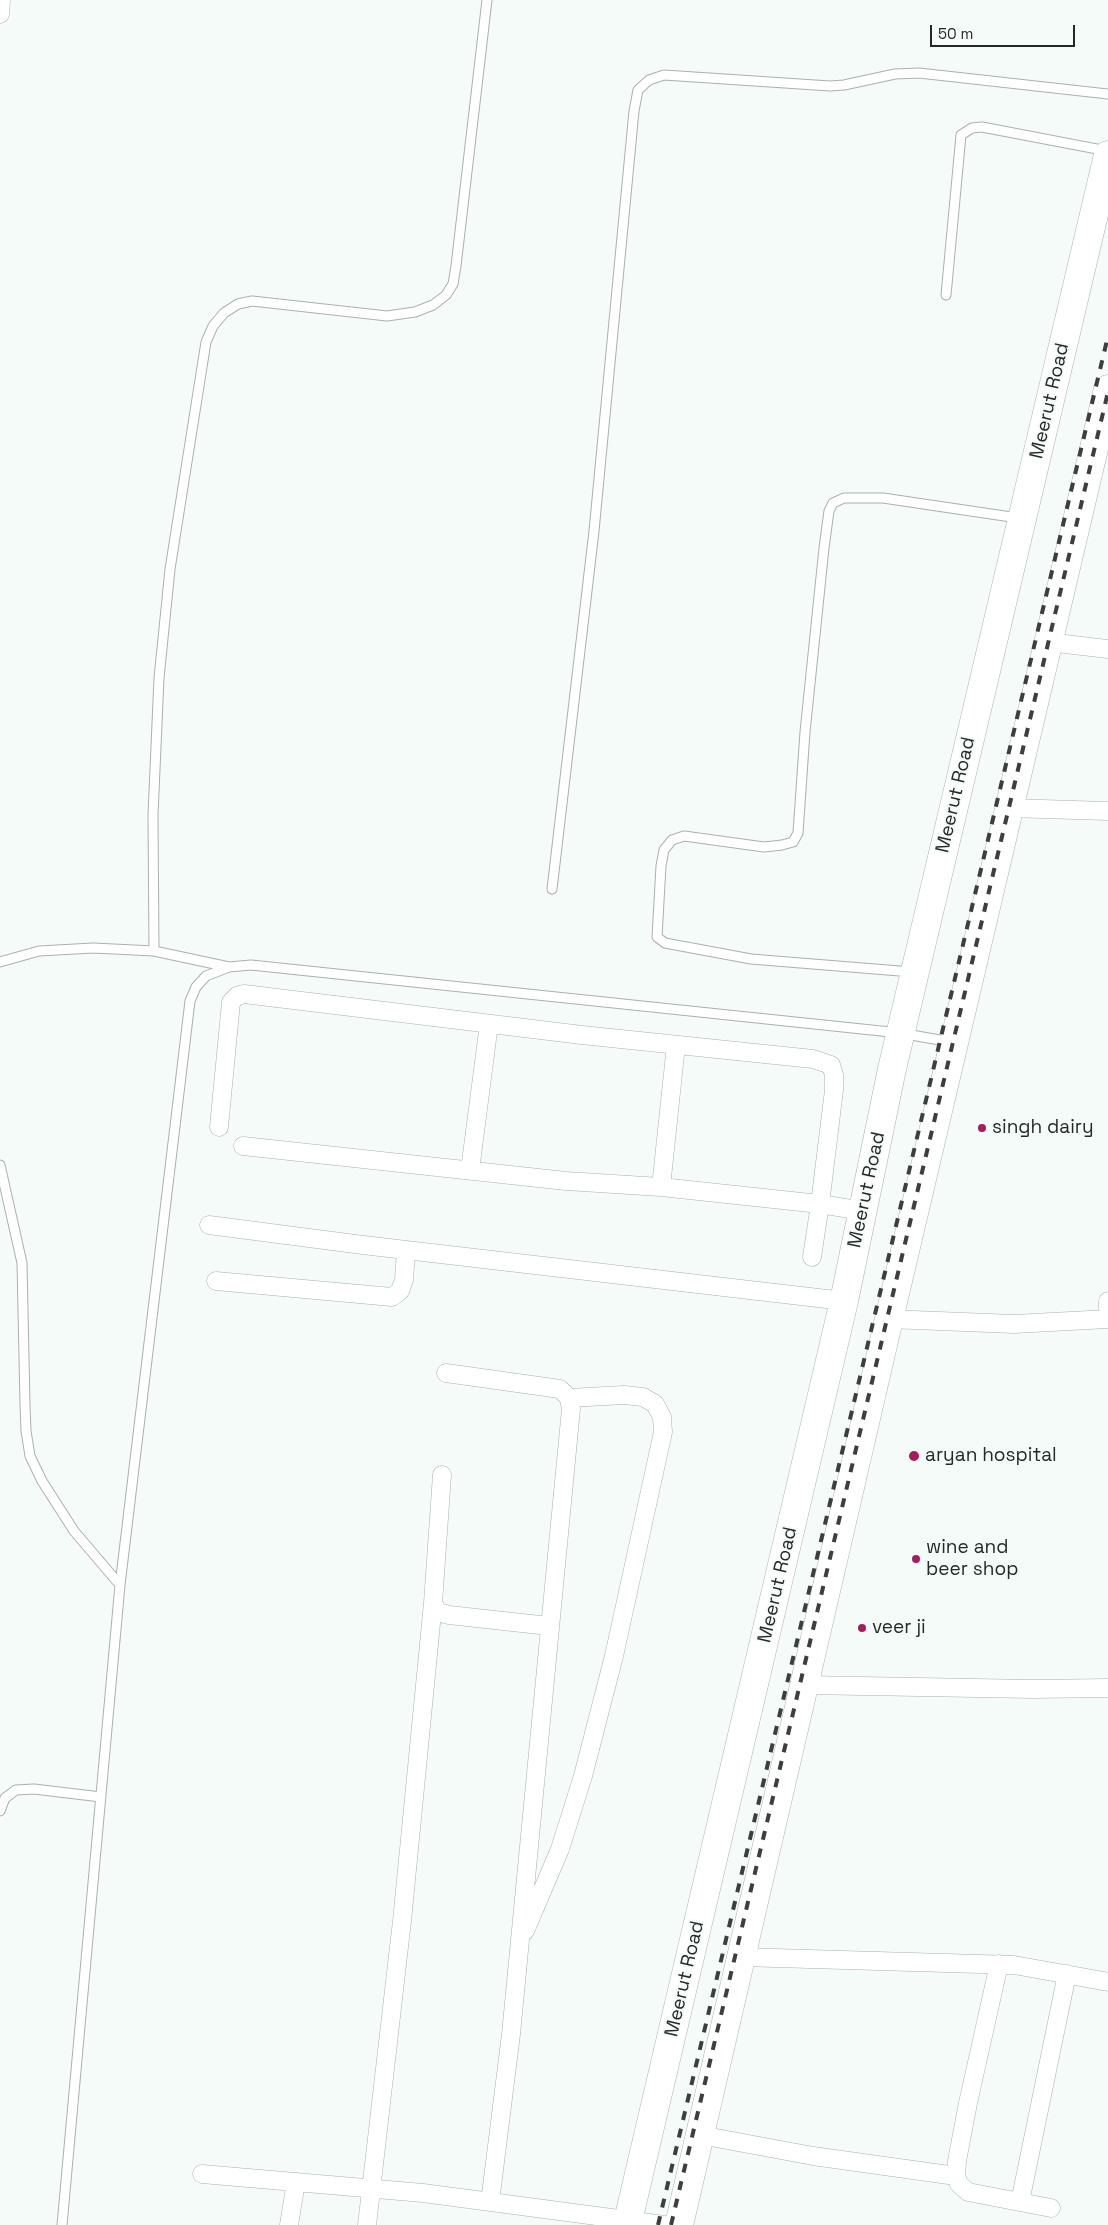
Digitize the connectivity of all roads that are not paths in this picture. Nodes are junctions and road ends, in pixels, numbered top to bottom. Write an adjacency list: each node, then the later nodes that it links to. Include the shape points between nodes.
1 (2, 0): 3 (street)
2 (487, 0): 15 (lane, via 456,266 453,284 446,295 414,312 387,316 252,301 238,304 224,314 206,342 170,569 159,678 153,816)
3 (0, 14)
4 (1108, 94): 14 (lane, via 919,73 830,86 664,75 649,80 638,90 594,531)
5 (1108, 151): 7 (lane, via 982,127 972,128 961,135)
6 (1108, 155): 9 (highway, Meerut Road)
7 (946, 295)
8 (1108, 389): 10 (highway)
9 (1022, 518): 18 (highway, Meerut Road); 18 (lane, via 883,498 844,498 833,503 824,548 798,833 793,842 764,847 684,836 672,840 664,850 657,936 665,943 751,960)
10 (1048, 642): 11 (street); 12 (highway)
11 (1108, 650)
12 (1009, 808): 13 (street); 21 (highway)
13 (1108, 811)
14 (552, 889)
15 (154, 951): 16 (lane, via 39,950); 17 (lane)
16 (0, 962)
17 (229, 967): 20 (lane, via 251,964); 41 (lane, via 206,976 196,986 190,1000)
18 (914, 972): 20 (highway, Meerut Road)
19 (489, 1024): 22 (street); 23 (street, via 253,994 237,996 231,1002); 26 (street)
20 (900, 1033): 21 (lane); 29 (highway, Meerut Road)
21 (954, 1043): 36 (highway)
22 (676, 1045): 27 (street); 28 (street, via 813,1059 831,1065 834,1090)
23 (219, 1127)
24 (243, 1146): 26 (street)
25 (0, 1165): 41 (lane, via 22,1263 26,1422 30,1456 74,1531)
26 (470, 1170): 27 (street)
27 (660, 1187): 28 (street)
28 (820, 1204): 29 (street); 32 (street)
29 (862, 1211): 34 (highway, Meerut Road)
30 (208, 1225): 31 (street)
31 (406, 1250): 33 (street, via 404,1280 400,1291 392,1297); 34 (street)
32 (812, 1257)
33 (216, 1281)
34 (844, 1300): 61 (highway, Meerut Road)
35 (1108, 1301): 37 (street)
36 (889, 1319): 37 (street, via 1014,1324); 44 (highway)
37 (1108, 1319)
38 (446, 1373): 39 (street, via 560,1389)
39 (569, 1398): 43 (street, via 569,1443); 48 (street, via 643,1397 655,1404 662,1417 663,1432 614,1656 583,1776 560,1850)
40 (442, 1474): 42 (street)
41 (120, 1585): 46 (lane)
42 (433, 1603): 43 (street, via 438,1612 449,1615); 57 (street)
43 (549, 1626): 48 (street)
44 (804, 1685): 45 (street); 49 (highway)
45 (1108, 1688)
46 (101, 1797): 47 (lane, via 16,1790 5,1798); 62 (lane)
47 (0, 1811)
48 (519, 1945): 58 (street)
49 (741, 1957): 50 (street); 53 (highway)
50 (999, 1964): 51 (street); 55 (street, via 968,2103)
51 (1067, 1974): 52 (street); 59 (street)
52 (1108, 1982)
53 (700, 2135): 55 (street, via 813,2156); 66 (highway)
54 (202, 2174): 56 (street)
55 (956, 2176): 59 (street, via 968,2192)
56 (296, 2182): 57 (street); 63 (street)
57 (372, 2188): 58 (street); 64 (street)
58 (490, 2202): 61 (street)
59 (1020, 2202): 60 (street)
60 (1051, 2208)
61 (628, 2223): 65 (street)
62 (62, 2225)
63 (289, 2225)
64 (367, 2225)
65 (664, 2225)
66 (680, 2225)

